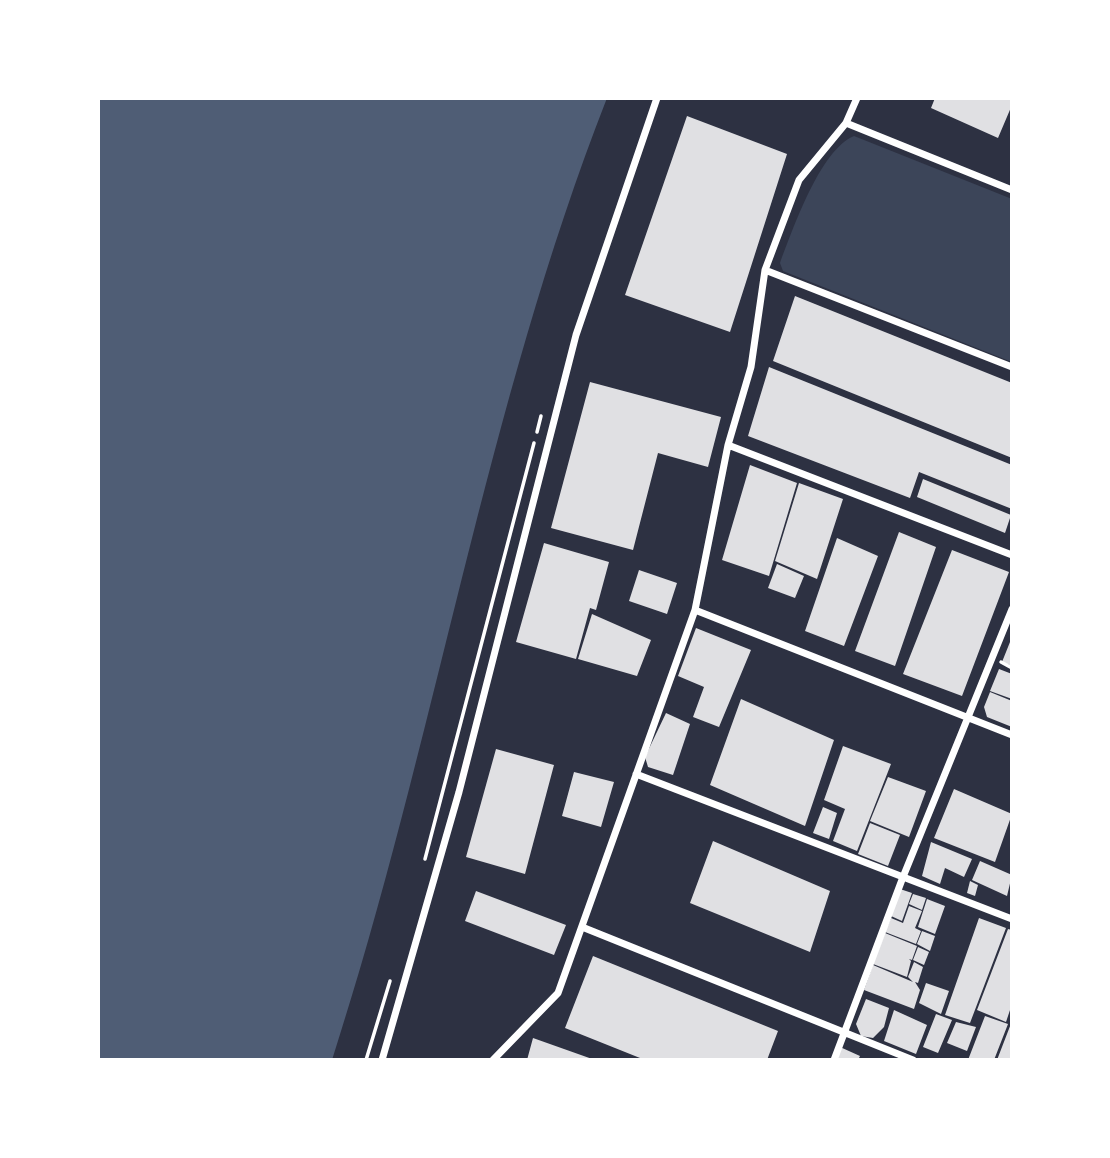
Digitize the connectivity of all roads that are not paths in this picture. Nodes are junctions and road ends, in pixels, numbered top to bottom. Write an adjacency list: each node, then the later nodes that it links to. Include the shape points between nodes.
1 (657, 98): 18 (street, via 576,335 460,792)
2 (857, 98): 3 (street)
3 (846, 123): 4 (street); 5 (street, via 799,180)
4 (1012, 190)
5 (765, 270): 6 (street); 7 (street, via 751,367)
6 (1012, 367)
7 (728, 445): 8 (street); 10 (street)
8 (1012, 555)
9 (1012, 609): 11 (street)
10 (695, 610): 11 (street); 13 (street)
11 (969, 718): 12 (street); 14 (street)
12 (1012, 735)
13 (636, 774): 14 (street); 16 (street)
14 (903, 877): 15 (street); 17 (street)
15 (1012, 919)
16 (582, 927): 17 (street); 19 (street, via 558,993)
17 (845, 1032): 20 (street); 21 (street)
18 (382, 1060)
19 (493, 1060)
20 (834, 1060)
21 (913, 1060)

